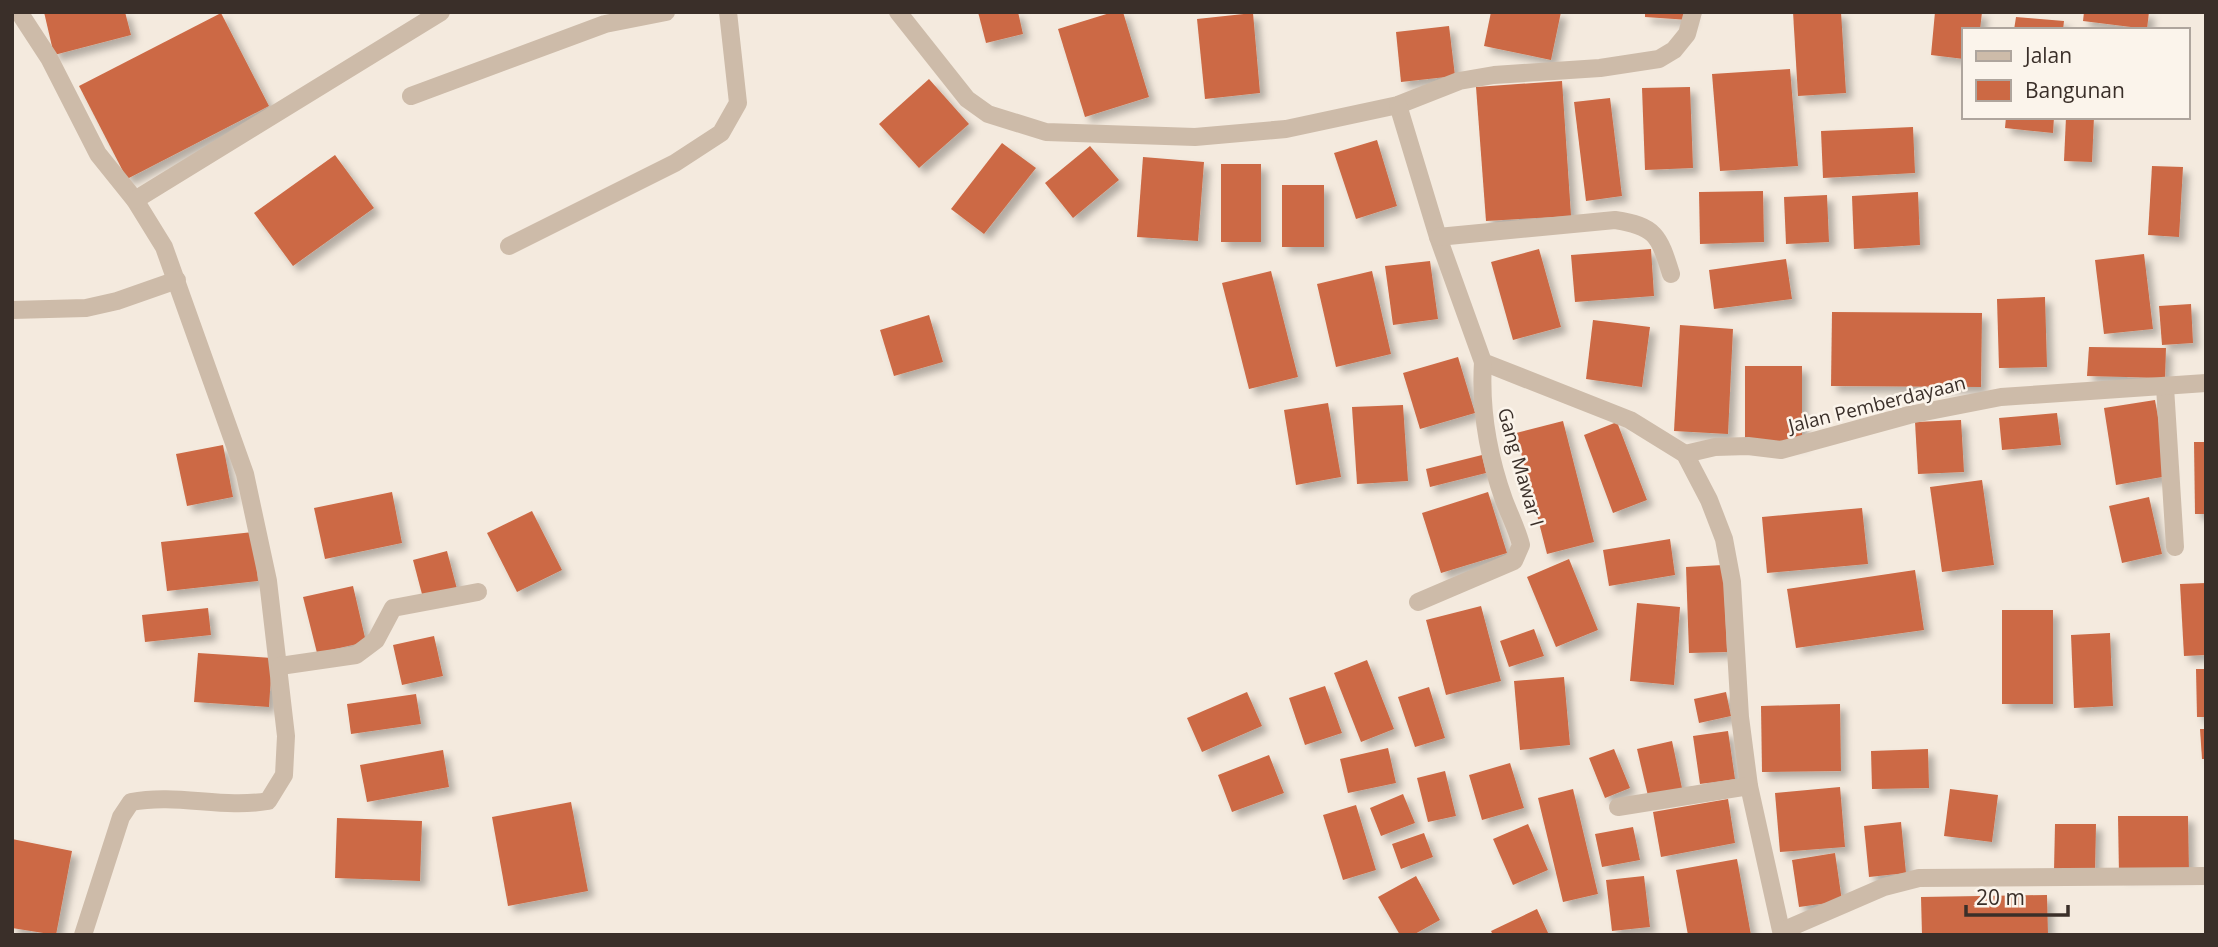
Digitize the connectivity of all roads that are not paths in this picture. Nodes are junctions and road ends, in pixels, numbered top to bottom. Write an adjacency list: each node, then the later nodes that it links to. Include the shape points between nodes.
1 (19, 12): 9 (street, via 49,58 98,155)
2 (441, 12): 9 (street)
3 (666, 12): 7 (street, via 605,24)
4 (728, 12): 11 (street, via 738,103 720,133 676,163)
5 (898, 12): 8 (street, via 967,99 988,114 1046,132 1236,135)
6 (1693, 12): 8 (street, via 1687,34 1659,59 1459,81)
7 (411, 96)
8 (1398, 105): 10 (street)
9 (135, 200): 13 (street)
10 (1438, 237): 12 (street, via 1615,220 1642,224 1657,235); 15 (street)
11 (509, 246)
12 (1671, 274)
13 (177, 280): 14 (street, via 86,308); 22 (street, via 245,474)
14 (12, 310)
15 (1483, 362): 18 (street, via 1630,419); 21 (street, Gang Mawar I, via 1480,400 1485,430 1521,545 1514,561)
16 (2206, 383): 17 (street, Jalan Pemberdayaan)
17 (2165, 387): 18 (street, Jalan Pemberdayaan, via 2001,397 1909,415 1781,450 1715,447); 19 (street)
18 (1685, 454): 23 (street, via 1724,539 1732,582)
19 (2175, 547)
20 (478, 592): 22 (street, via 393,608 376,639 356,654)
21 (1419, 602)
22 (280, 666): 27 (street, via 284,775 268,801 242,806 151,798 131,802 121,817)
23 (1749, 786): 24 (street); 26 (street)
24 (1618, 807)
25 (2206, 876): 26 (street, via 1919,878 1884,887)
26 (1782, 933)
27 (83, 935)

